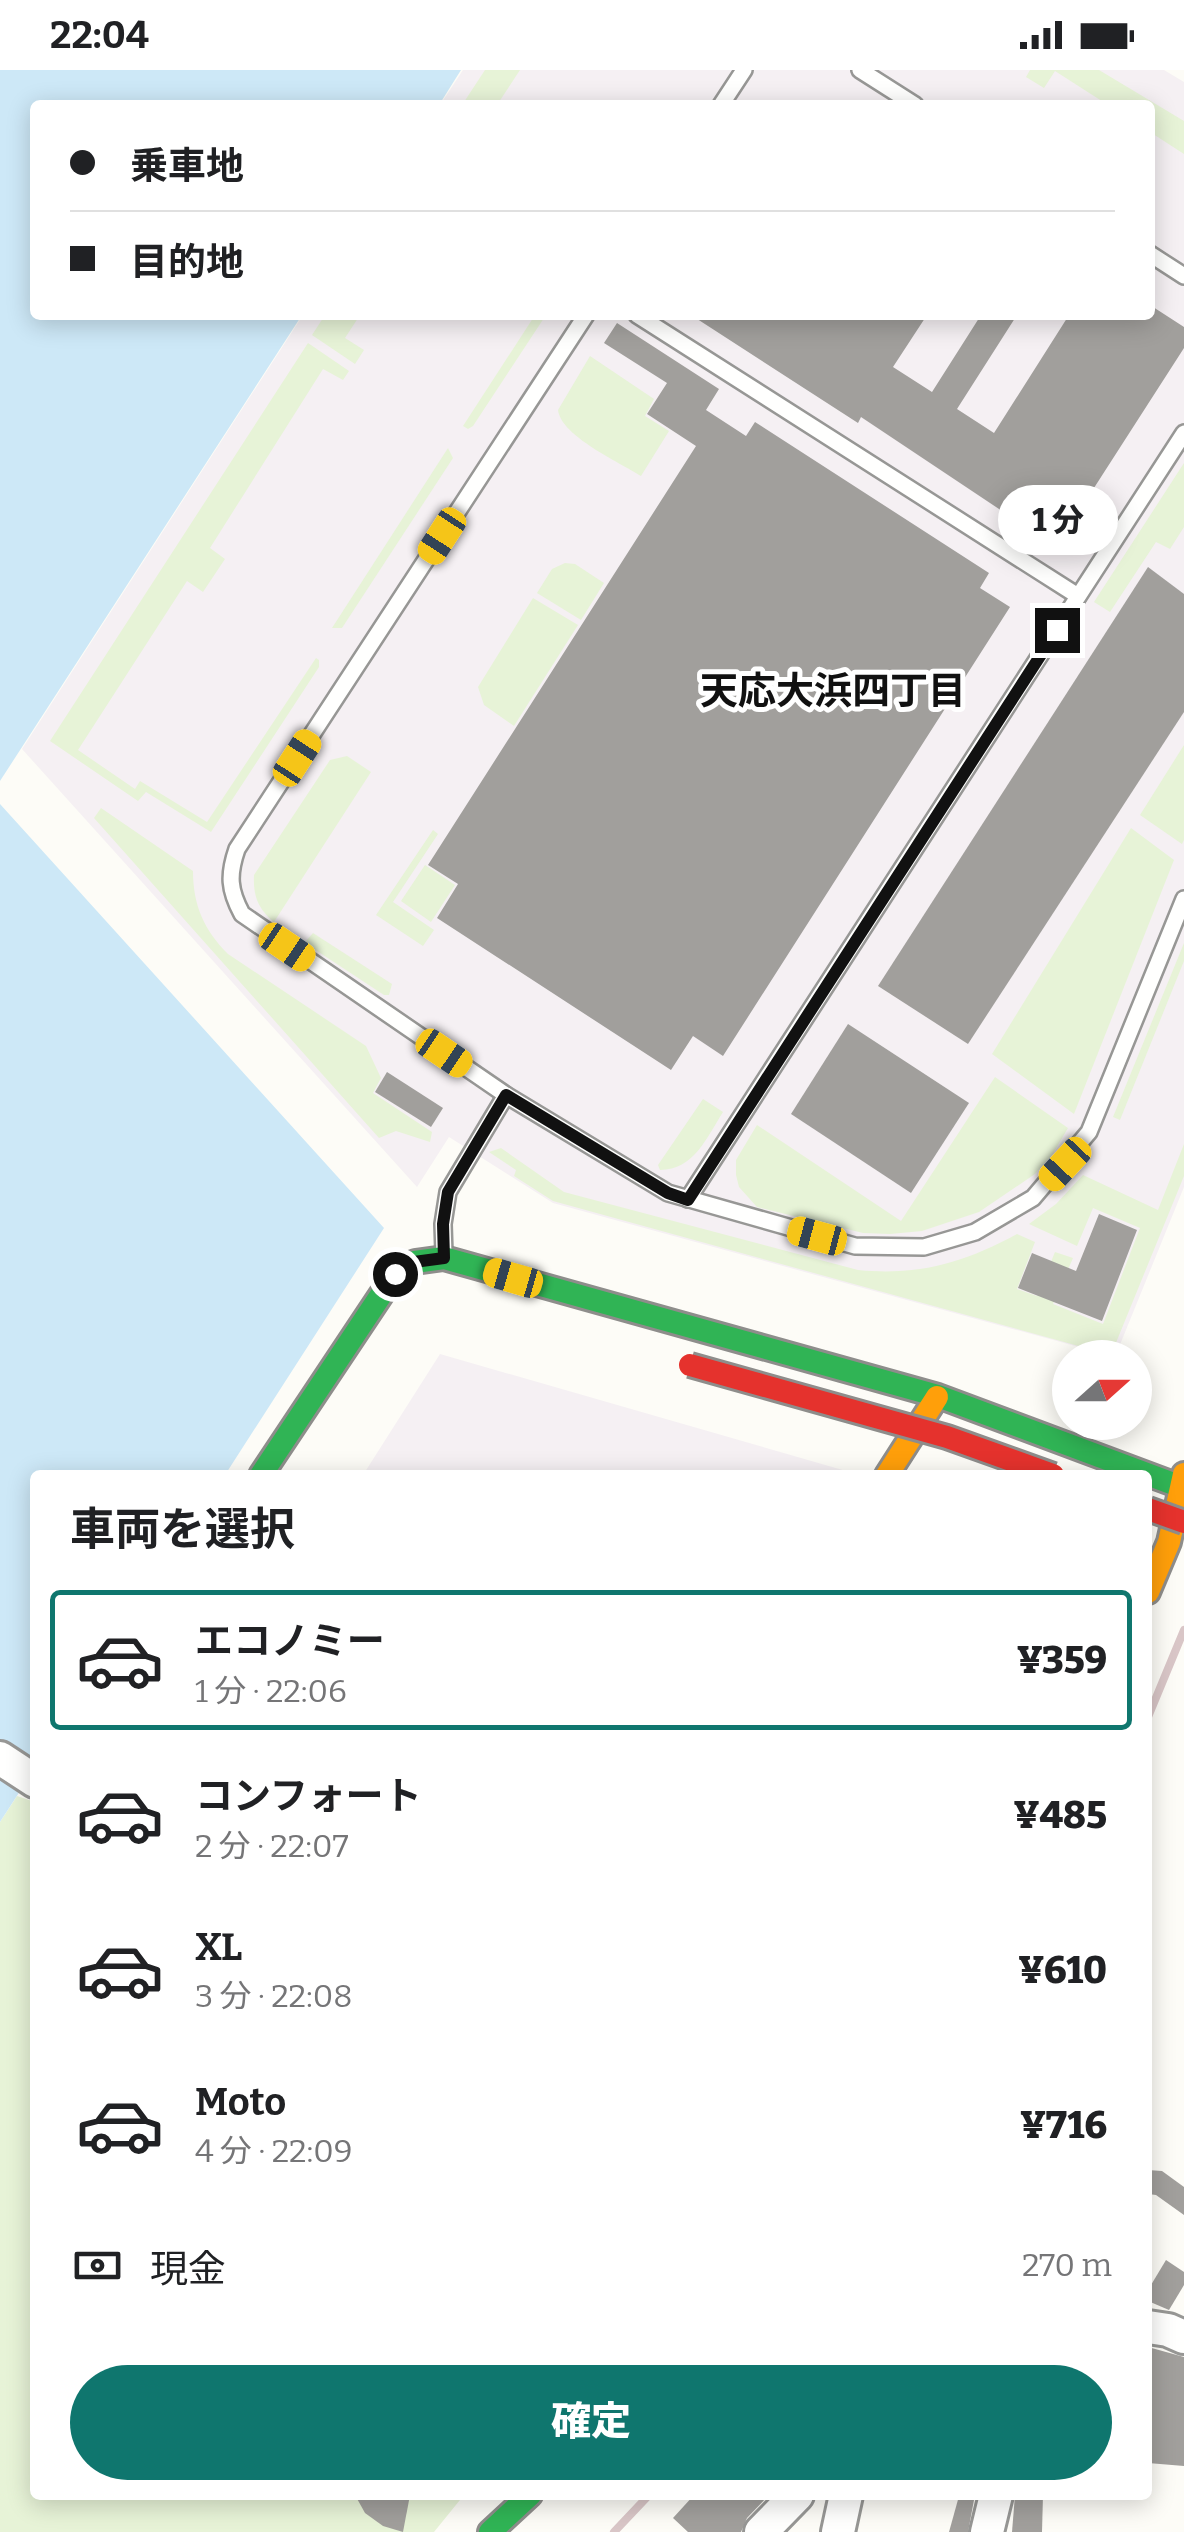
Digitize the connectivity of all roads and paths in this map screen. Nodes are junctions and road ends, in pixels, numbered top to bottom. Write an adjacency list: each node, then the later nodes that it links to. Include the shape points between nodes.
1 (744, 70): 3 (lane)
2 (860, 70): 4 (lane)
3 (724, 100)
4 (908, 100)
5 (1155, 257): 6 (lane)
6 (1184, 276)
7 (583, 320): 12 (lane, via 229,872 230,893 256,926)
8 (645, 320): 10 (lane)
9 (1184, 433): 10 (lane)
10 (1078, 596): 13 (lane)
11 (1184, 899): 13 (lane, via 1088,1132 1033,1198 1004,1216 950,1241 890,1249 854,1246)
12 (506, 1095): 13 (lane); 14 (lane, via 448,1192)
13 (688, 1200)
14 (444, 1258): 16 (main road, via 649,1328); 17 (main road, via 414,1262 395,1274)
15 (683, 1362): 19 (main road, bridge, via 948,1437)
16 (938, 1396): 18 (main road); 20 (main road)
17 (264, 1470)
18 (890, 1470)
19 (1039, 1470)
20 (1181, 1480): 23 (main road); 24 (main road)
21 (1152, 1510): 22 (main road, bridge)
22 (1184, 1522)
23 (1152, 1524)
24 (1152, 1582)
25 (0, 1758): 26 (street)
26 (30, 1778)
27 (1152, 2328): 28 (street)
28 (1184, 2338)
29 (525, 2500): 33 (main road)
30 (791, 2500): 34 (street)
31 (845, 2500): 35 (street)
32 (995, 2500): 36 (street)
33 (490, 2532)
34 (761, 2532)
35 (838, 2532)
36 (987, 2532)

